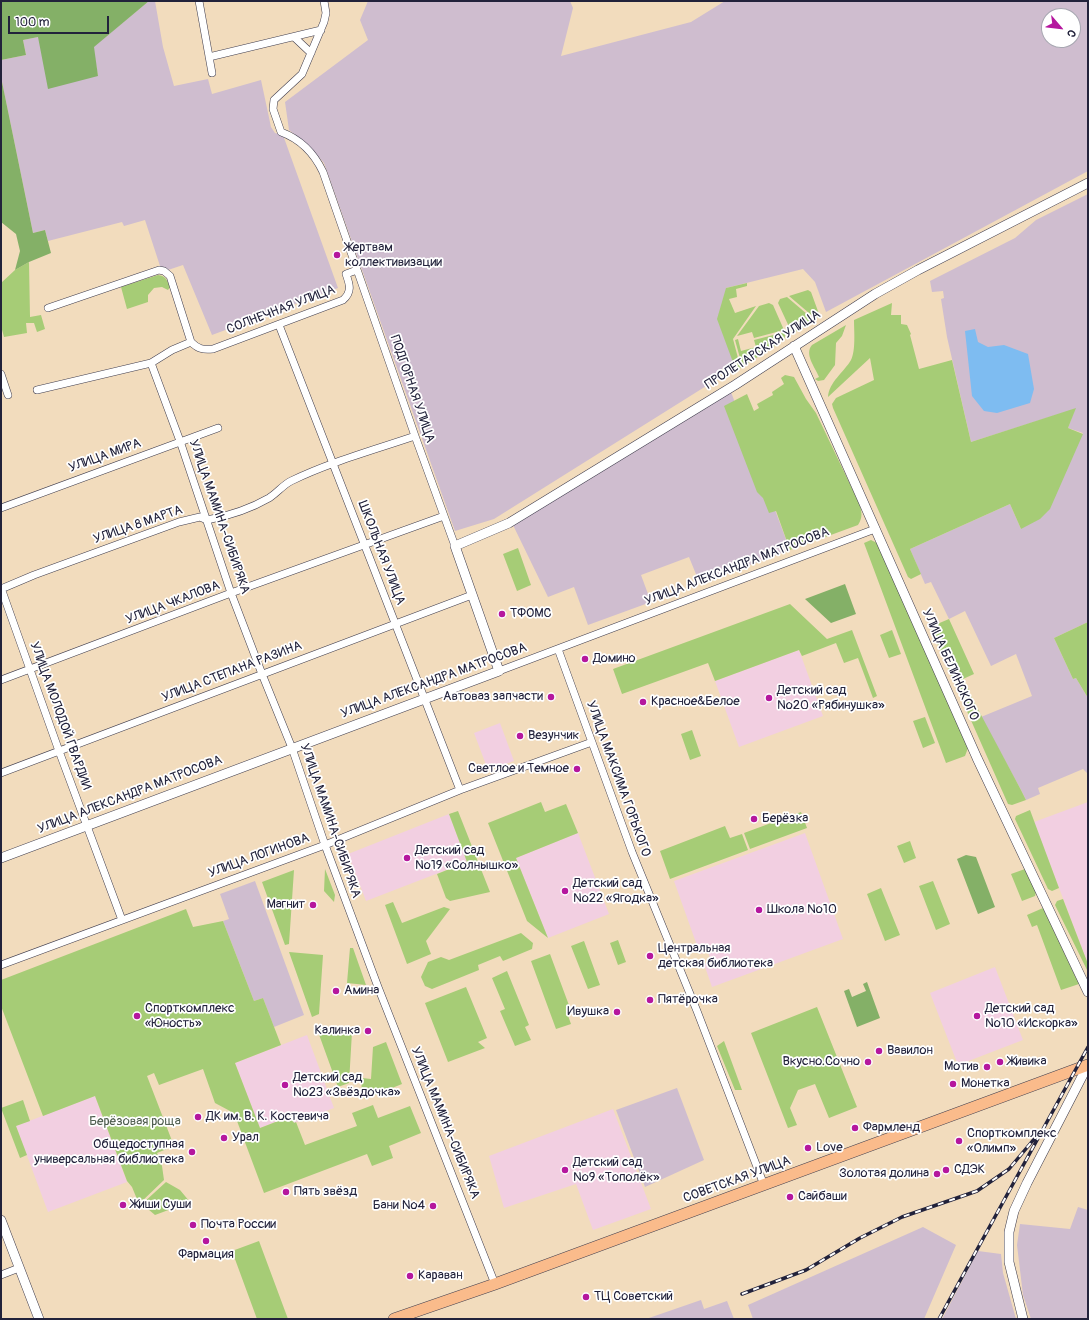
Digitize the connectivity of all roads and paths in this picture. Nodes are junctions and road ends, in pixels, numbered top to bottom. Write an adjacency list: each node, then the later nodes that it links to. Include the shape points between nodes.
1 (199, 1): 6 (street)
2 (324, 1): 3 (street, via 326,13)
3 (321, 30): 4 (street); 5 (street)
4 (294, 37): 5 (street); 6 (street)
5 (311, 53): 9 (street, ПОДГОРНАЯ УЛИЦА, via 302,74 274,100 273,109 281,132 292,136 305,146 318,162)
6 (209, 57): 7 (street)
7 (212, 73)
8 (1088, 183): 13 (street, ПРОЛЕТАРСКАЯ УЛИЦА, via 918,270 875,294)
9 (357, 270): 11 (street, СОЛНЕЧНАЯ УЛИЦА, via 346,274 350,292 343,300); 19 (street, ПОДГОРНАЯ УЛИЦА)
10 (48, 308): 12 (street, via 158,270 164,271 170,276)
11 (279, 324): 12 (street, СОЛНЕЧНАЯ УЛИЦА, via 213,349 202,350); 21 (street, ШКОЛЬНАЯ УЛИЦА)
12 (192, 342): 14 (street)
13 (794, 346): 25 (street, УЛИЦА БЕЛИНСКОГО); 27 (street, ПРОЛЕТАРСКАЯ УЛИЦА, via 509,523)
14 (151, 363): 16 (street); 20 (street, УЛИЦА МАМИНА-СИБИРЯКА)
15 (1, 374): 17 (street)
16 (37, 390)
17 (8, 394)
18 (218, 428): 20 (street, УЛИЦА МИРА)
19 (415, 436): 21 (street, УЛИЦА 8 МАРТА); 23 (street, ПОДГОРНАЯ УЛИЦА)
20 (180, 441): 22 (street, УЛИЦА МИРА); 24 (street, УЛИЦА МАМИНА-СИБИРЯКА)
21 (334, 463): 24 (street, УЛИЦА 8 МАРТА, via 290,482 271,497 248,508); 26 (street, ШКОЛЬНАЯ УЛИЦА)
22 (1, 508)
23 (444, 516): 26 (street, УЛИЦА ЧКАЛОВА); 27 (street, ПОДГОРНАЯ УЛИЦА)
24 (207, 520): 28 (street, УЛИЦА 8 МАРТА, via 200,517 179,522); 29 (street, УЛИЦА МАМИНА-СИБИРЯКА)
25 (875, 529): 32 (street, УЛИЦА АЛЕКСАНДРА МАТРОСОВА); 48 (street, УЛИЦА БЕЛИНСКОГО, via 977,758)
26 (364, 544): 29 (street, УЛИЦА ЧКАЛОВА); 31 (street, ШКОЛЬНАЯ УЛИЦА)
27 (455, 546): 30 (street, ПОДГОРНАЯ УЛИЦА)
28 (1, 589): 33 (street, УЛИЦА МОЛОДОЙ ГВАРДИИ)
29 (231, 593): 33 (street, УЛИЦА ЧКАЛОВА); 35 (street, УЛИЦА МАМИНА-СИБИРЯКА)
30 (472, 595): 31 (street, УЛИЦА СТЕПАНА РАЗИНА); 34 (street, ПОДГОРНАЯ УЛИЦА)
31 (394, 623): 35 (street, УЛИЦА СТЕПАНА РАЗИНА); 37 (street, ШКОЛЬНАЯ УЛИЦА)
32 (558, 649): 34 (street, УЛИЦА АЛЕКСАНДРА МАТРОСОВА); 38 (street, УЛИЦА МАКСИМА ГОРЬКОГО)
33 (29, 670): 36 (street, УЛИЦА ЧКАЛОВА); 40 (street, УЛИЦА МОЛОДОЙ ГВАРДИИ)
34 (498, 671): 37 (street, УЛИЦА АЛЕКСАНДРА МАТРОСОВА)
35 (262, 674): 39 (street, УЛИЦА МАМИНА-СИБИРЯКА); 40 (street, УЛИЦА СТЕПАНА РАЗИНА)
36 (1, 680)
37 (424, 698): 39 (street, УЛИЦА АЛЕКСАНДРА МАТРОСОВА); 42 (street, ШКОЛЬНАЯ УЛИЦА)
38 (592, 742): 42 (street, УЛИЦА ЛОГИНОВА); 50 (street, УЛИЦА МАКСИМА ГОРЬКОГО, via 632,852)
39 (292, 748): 43 (street, УЛИЦА АЛЕКСАНДРА МАТРОСОВА); 44 (street, УЛИЦА МАМИНА-СИБИРЯКА)
40 (58, 751): 41 (street, УЛИЦА СТЕПАНА РАЗИНА); 43 (street, УЛИЦА МОЛОДОЙ ГВАРДИИ)
41 (1, 773)
42 (460, 790): 44 (street, УЛИЦА ЛОГИНОВА)
43 (88, 825): 45 (street, УЛИЦА АЛЕКСАНДРА МАТРОСОВА); 46 (street, УЛИЦА МОЛОДОЙ ГВАРДИИ)
44 (325, 845): 46 (street, УЛИЦА ЛОГИНОВА); 54 (street, УЛИЦА МАМИНА-СИБИРЯКА)
45 (1, 858)
46 (122, 920): 47 (street, УЛИЦА ЛОГИНОВА)
47 (1, 965)
48 (1088, 992)
49 (1088, 1065): 50 (main road, СОВЕТСКАЯ УЛИЦА); 57 (street, via 1014,1212 1009,1232 1009,1262)
50 (764, 1185): 54 (main road, СОВЕТСКАЯ УЛИЦА)
51 (1, 1220): 52 (street)
52 (19, 1268): 53 (street); 55 (street)
53 (1, 1275)
54 (495, 1284): 56 (main road, СОВЕТСКАЯ УЛИЦА)
55 (40, 1319)
56 (394, 1319)
57 (1023, 1319)

